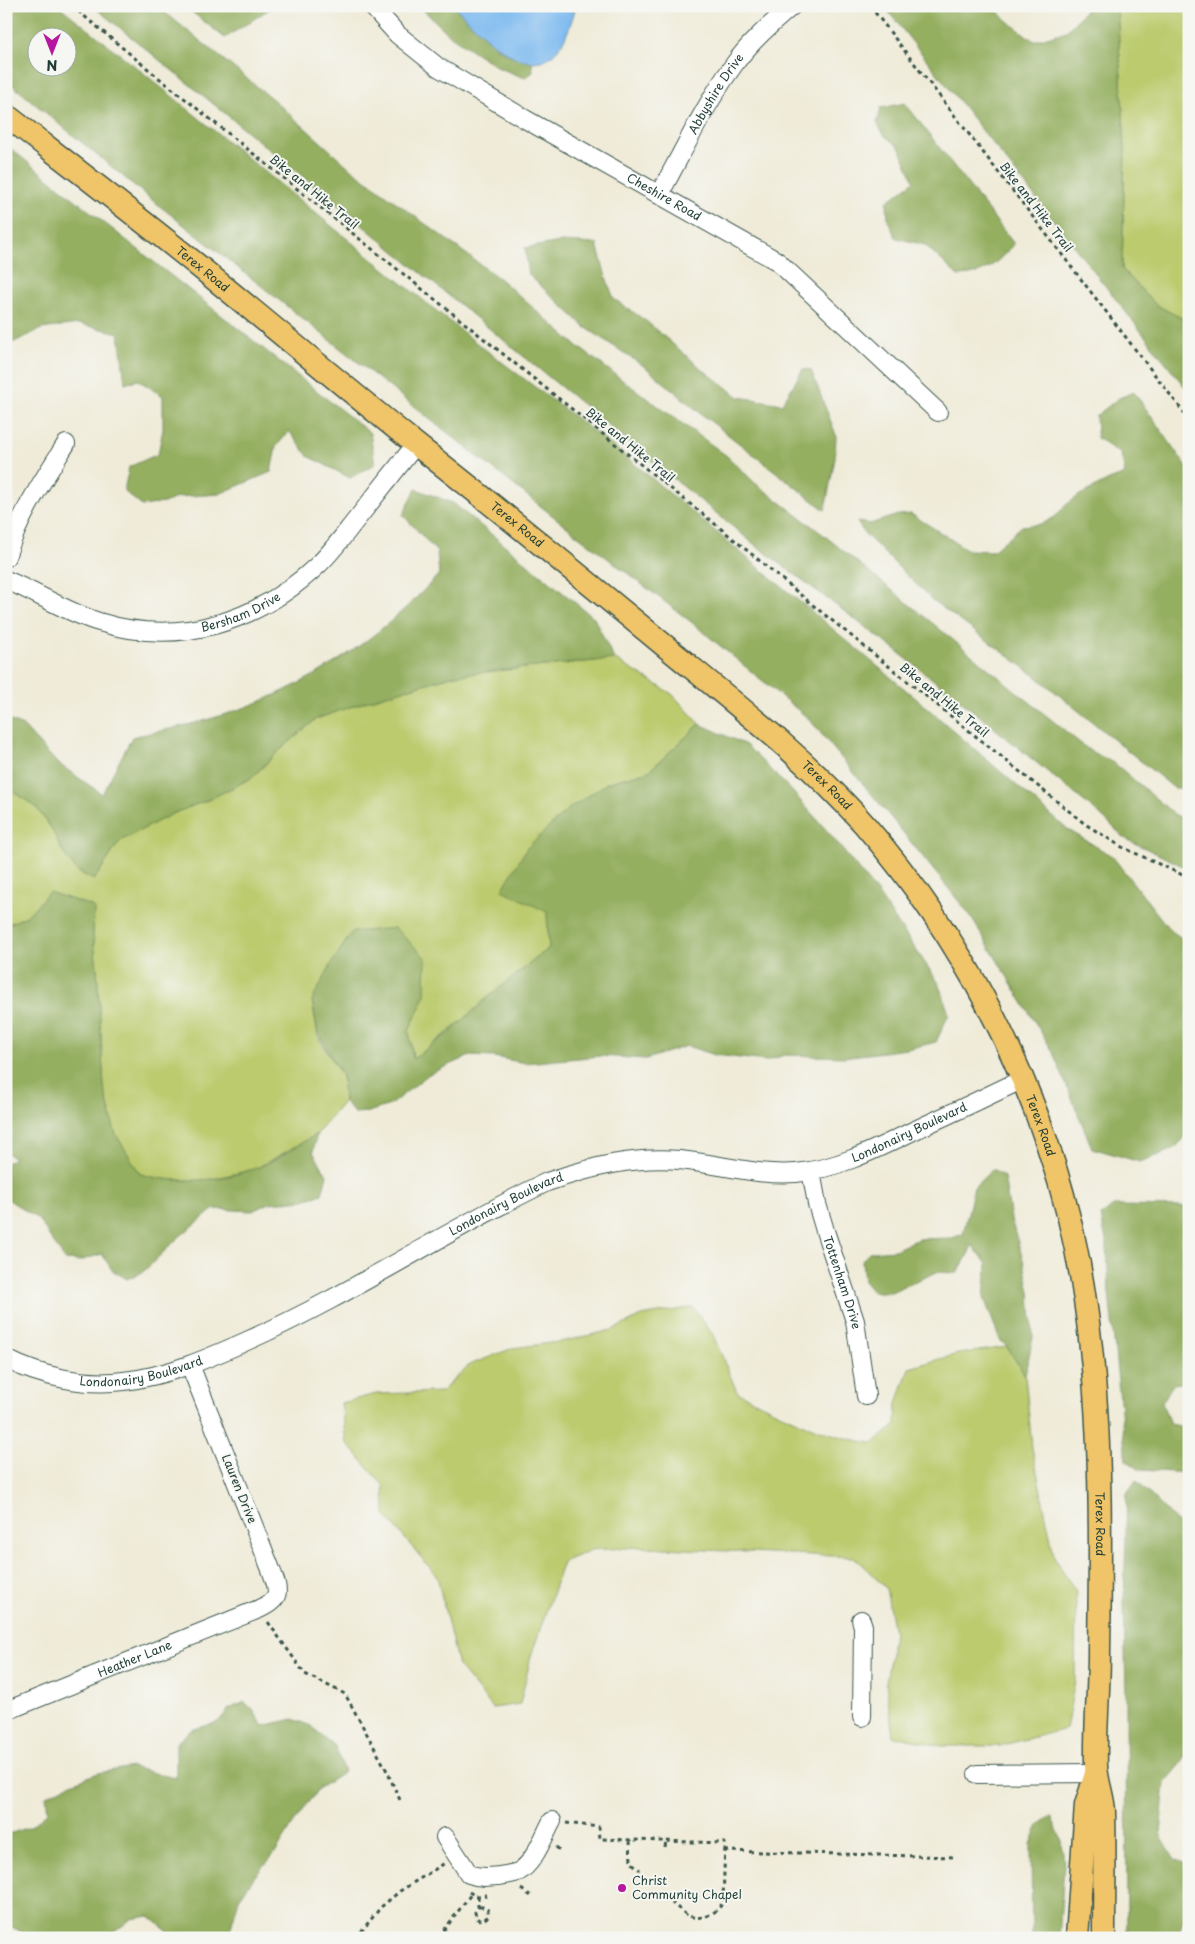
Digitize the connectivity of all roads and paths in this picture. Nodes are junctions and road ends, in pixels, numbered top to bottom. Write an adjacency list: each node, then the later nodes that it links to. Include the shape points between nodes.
1 (72, 6): 13 (path, Bike and Hike Trail, via 1058,803 1102,836)
2 (372, 6): 6 (street, Cheshire Road, via 398,35 438,67)
3 (792, 6): 6 (street, Abbyshire Drive, via 764,30 733,65)
4 (870, 6): 8 (path, Bike and Hike Trail)
5 (6, 114): 10 (main road, Terex Road, via 194,262)
6 (660, 195): 7 (street, Cheshire Road, via 777,261)
7 (938, 412)
8 (1189, 419)
9 (66, 444): 11 (street, via 40,484)
10 (416, 444): 12 (street, Bersham Drive, via 320,564 269,603 220,624 172,632 126,629 74,614); 14 (main road, Terex Road, via 743,709 809,768 860,820 916,891 958,953 996,1022)
11 (6, 557)
12 (6, 580)
13 (1189, 878)
14 (1022, 1080): 15 (street, Londonairy Boulevard, via 862,1155); 23 (main road, Terex Road, via 1054,1162 1068,1215 1090,1335 1099,1497 1100,1649)
15 (811, 1171): 17 (street, Londonairy Boulevard, via 763,1173 665,1159 629,1160 587,1168 528,1191 287,1323); 18 (street, Tottenham Drive, via 822,1219 855,1321)
16 (6, 1358): 17 (street, Londonairy Boulevard, via 53,1376 99,1382 144,1378)
17 (190, 1365): 19 (street, Lauren Drive, via 278,1589 272,1604)
18 (866, 1396)
19 (261, 1609): 21 (street, Heather Lane); 25 (path, via 305,1674 345,1694 386,1767)
20 (861, 1620): 22 (street)
21 (6, 1711)
22 (862, 1717)
23 (1096, 1773): 24 (street); 45 (main road, Terex Road, via 1086,1805); 46 (main road, Terex Road, via 1104,1804)
24 (977, 1774)
25 (400, 1800)
26 (558, 1823): 27 (street, via 525,1868 502,1876 484,1878 469,1874); 28 (path, via 595,1825 600,1830 600,1839)
27 (445, 1837)
28 (630, 1840): 29 (path); 34 (path, via 631,1862)
29 (666, 1841): 30 (path); 31 (path, via 725,1843)
30 (665, 1847)
31 (725, 1851): 32 (path); 41 (path, via 724,1901 716,1912 690,1916)
32 (954, 1857)
33 (451, 1870): 44 (path, via 446,1862 400,1891 380,1907)
34 (640, 1870)
35 (527, 1887): 40 (path, via 520,1890)
36 (466, 1889): 37 (path)
37 (471, 1894): 39 (path); 43 (path)
38 (487, 1895): 39 (path)
39 (478, 1896): 42 (path)
40 (534, 1898)
41 (672, 1903)
42 (478, 1907): 42 (path, via 476,1918 486,1919 488,1910)
43 (439, 1937)
44 (356, 1938)
45 (1077, 1938)
46 (1104, 1938)

